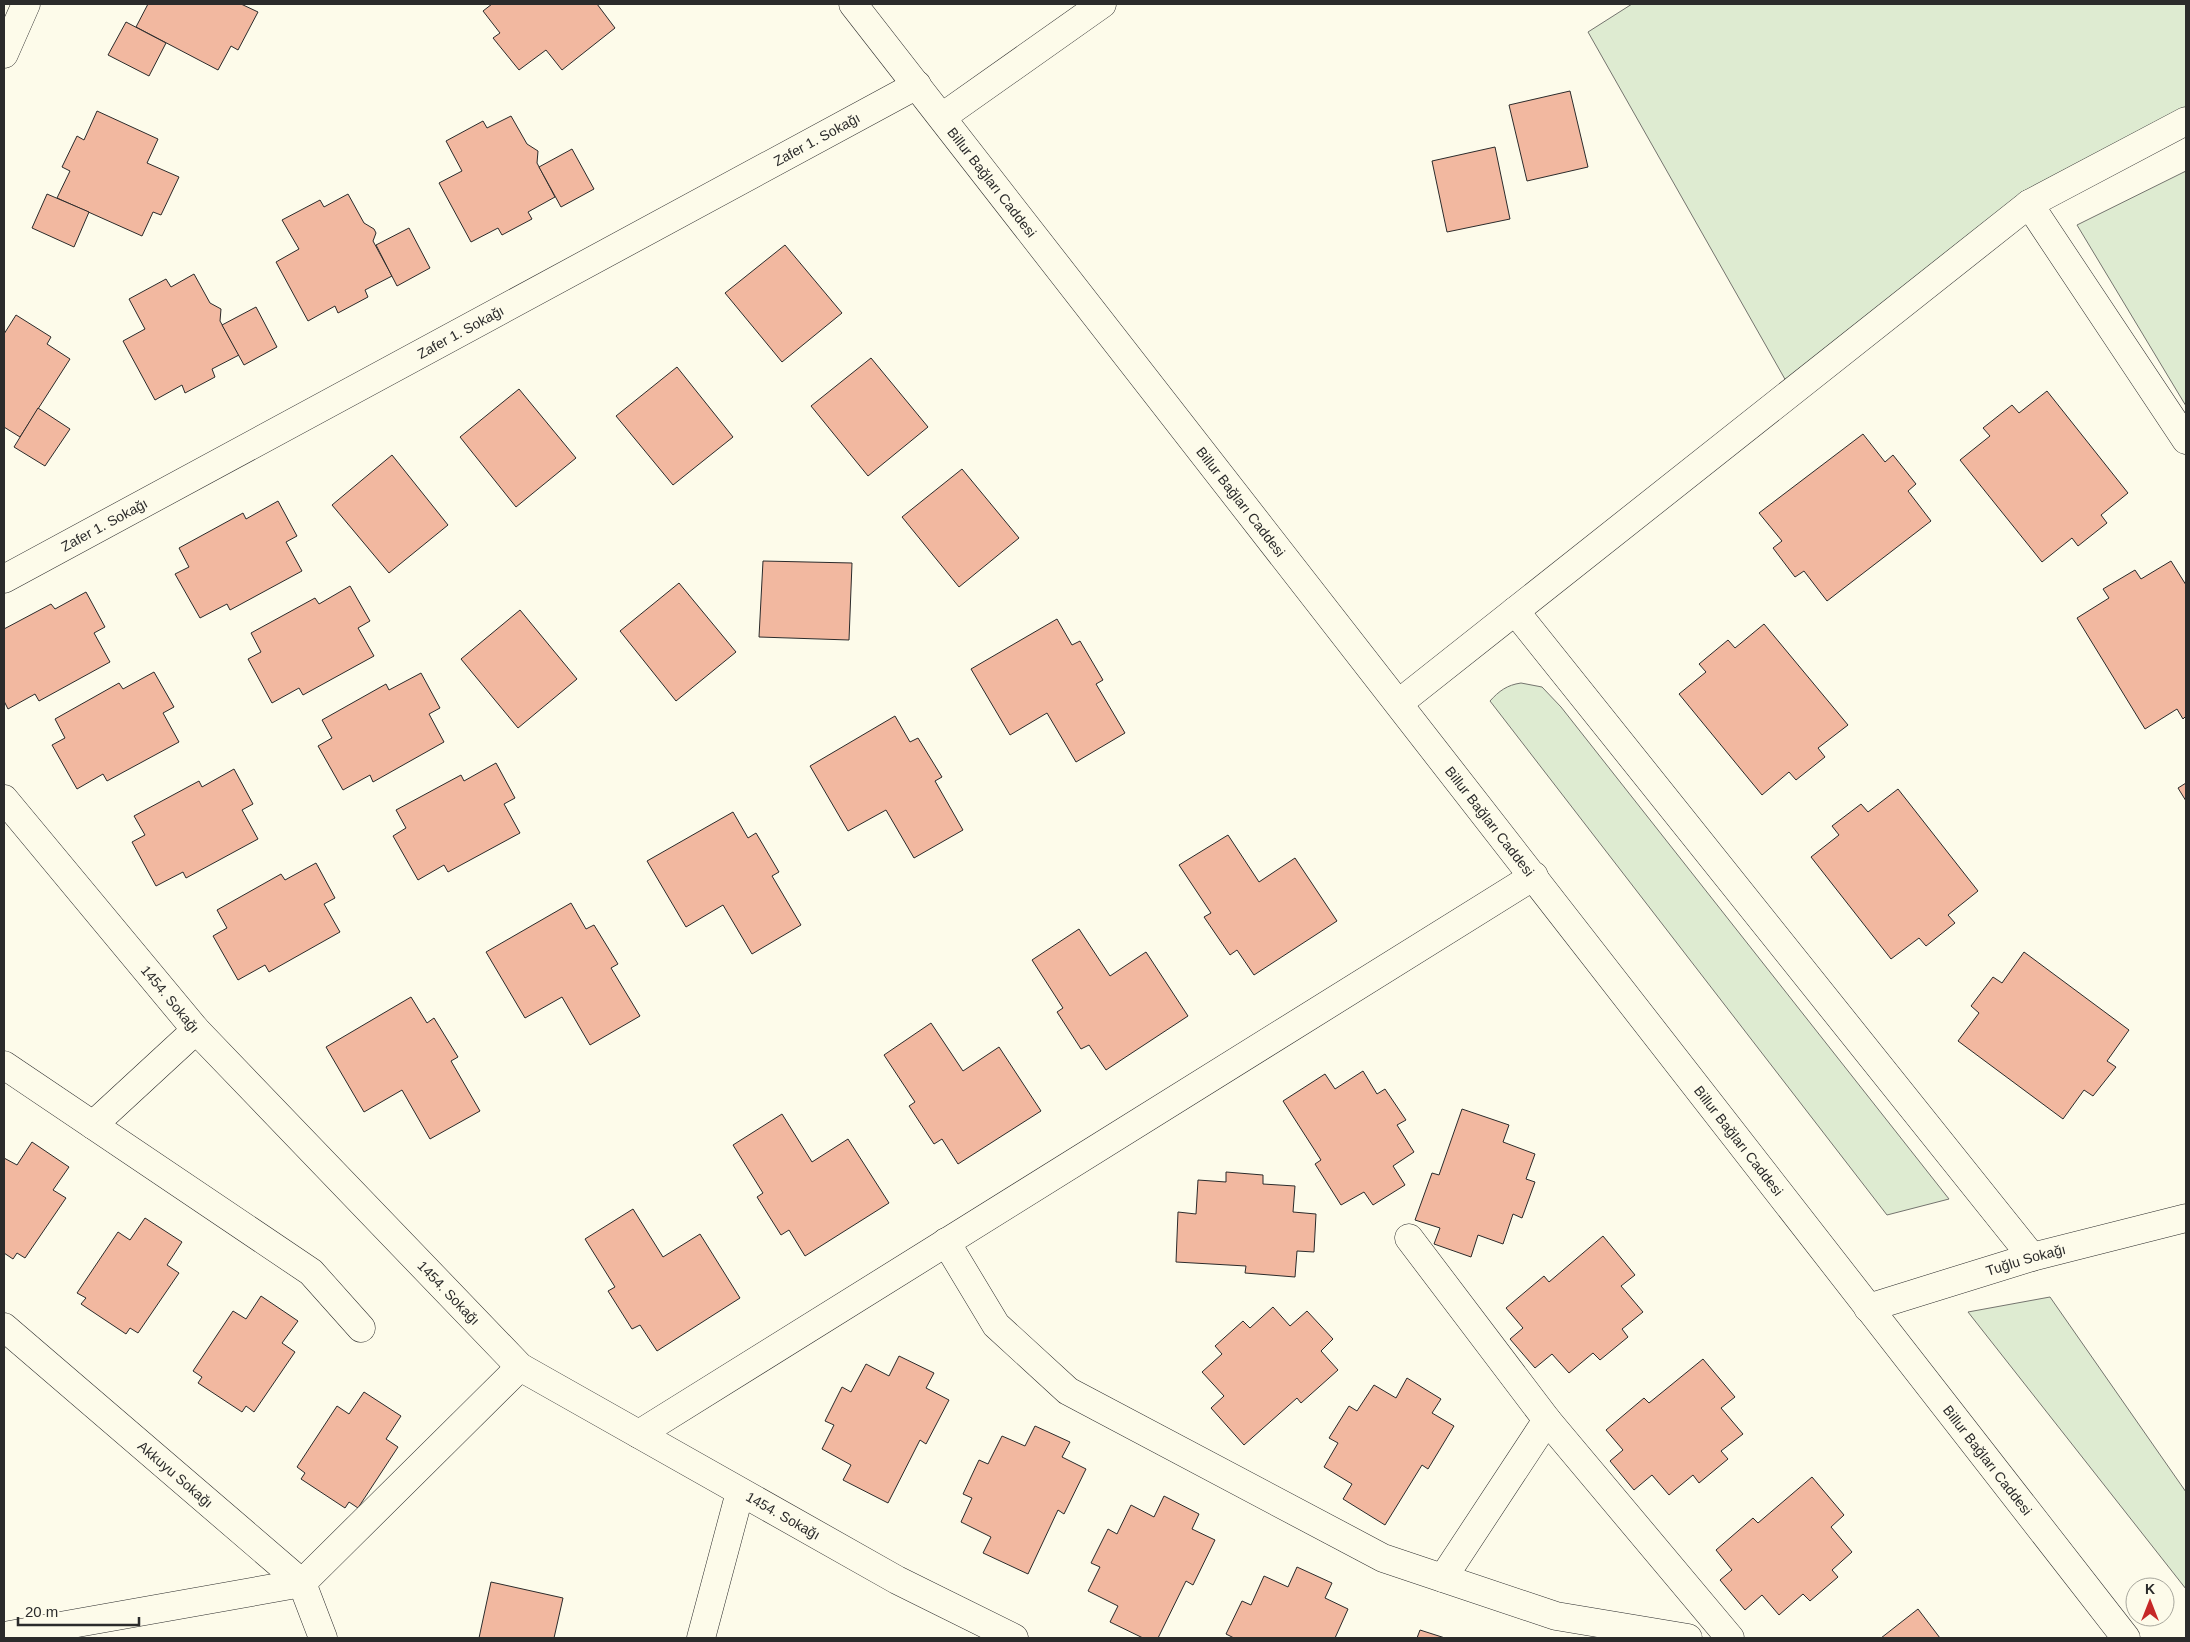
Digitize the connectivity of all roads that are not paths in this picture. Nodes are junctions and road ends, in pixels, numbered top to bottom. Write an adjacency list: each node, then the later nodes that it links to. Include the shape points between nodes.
1 (26, 4): 4 (street)
2 (853, 4): 5 (street, Billur Bağları Caddesi)
3 (1102, 4): 6 (street)
4 (4, 54)
5 (917, 85): 6 (street, Billur Bağları Caddesi); 10 (street, Zafer 1. Sokağı)
6 (942, 117): 12 (street, Billur Bağları Caddesi)
7 (2186, 121): 8 (street)
8 (2029, 204): 9 (street); 11 (street)
9 (2186, 440)
10 (4, 580)
11 (1515, 611): 12 (street); 21 (street)
12 (1399, 703): 14 (street, Billur Bağları Caddesi)
13 (4, 799): 15 (street, 1454. Sokağı)
14 (1534, 876): 20 (street); 22 (street, Billur Bağları Caddesi)
15 (196, 1030): 17 (street); 25 (street, 1454. Sokağı)
16 (4, 1064): 17 (street)
17 (92, 1125): 24 (street, via 311,1272)
18 (2186, 1218): 21 (street, Tuğlu Sokağı)
19 (1409, 1238): 26 (street)
20 (946, 1242): 27 (street); 29 (street, via 996,1325 1068,1391 1383,1558)
21 (2032, 1257): 22 (street, Tuğlu Sokağı)
22 (1868, 1308): 37 (street, Billur Bağları Caddesi)
23 (4, 1327): 30 (street, Akkuyu Sokağı)
24 (361, 1328)
25 (520, 1367): 27 (street, 1454. Sokağı); 30 (street)
26 (1547, 1420): 29 (street); 36 (street)
27 (639, 1434): 28 (street, 1454. Sokağı)
28 (740, 1492): 33 (street); 34 (street, 1454. Sokağı, via 897,1580)
29 (1443, 1578): 35 (street, via 1556,1616)
30 (302, 1583): 31 (street); 32 (street, Akkuyu Sokağı)
31 (4, 1636)
32 (323, 1638)
33 (701, 1638)
34 (1014, 1638)
35 (1688, 1638)
36 (1730, 1638)
37 (2126, 1638)

